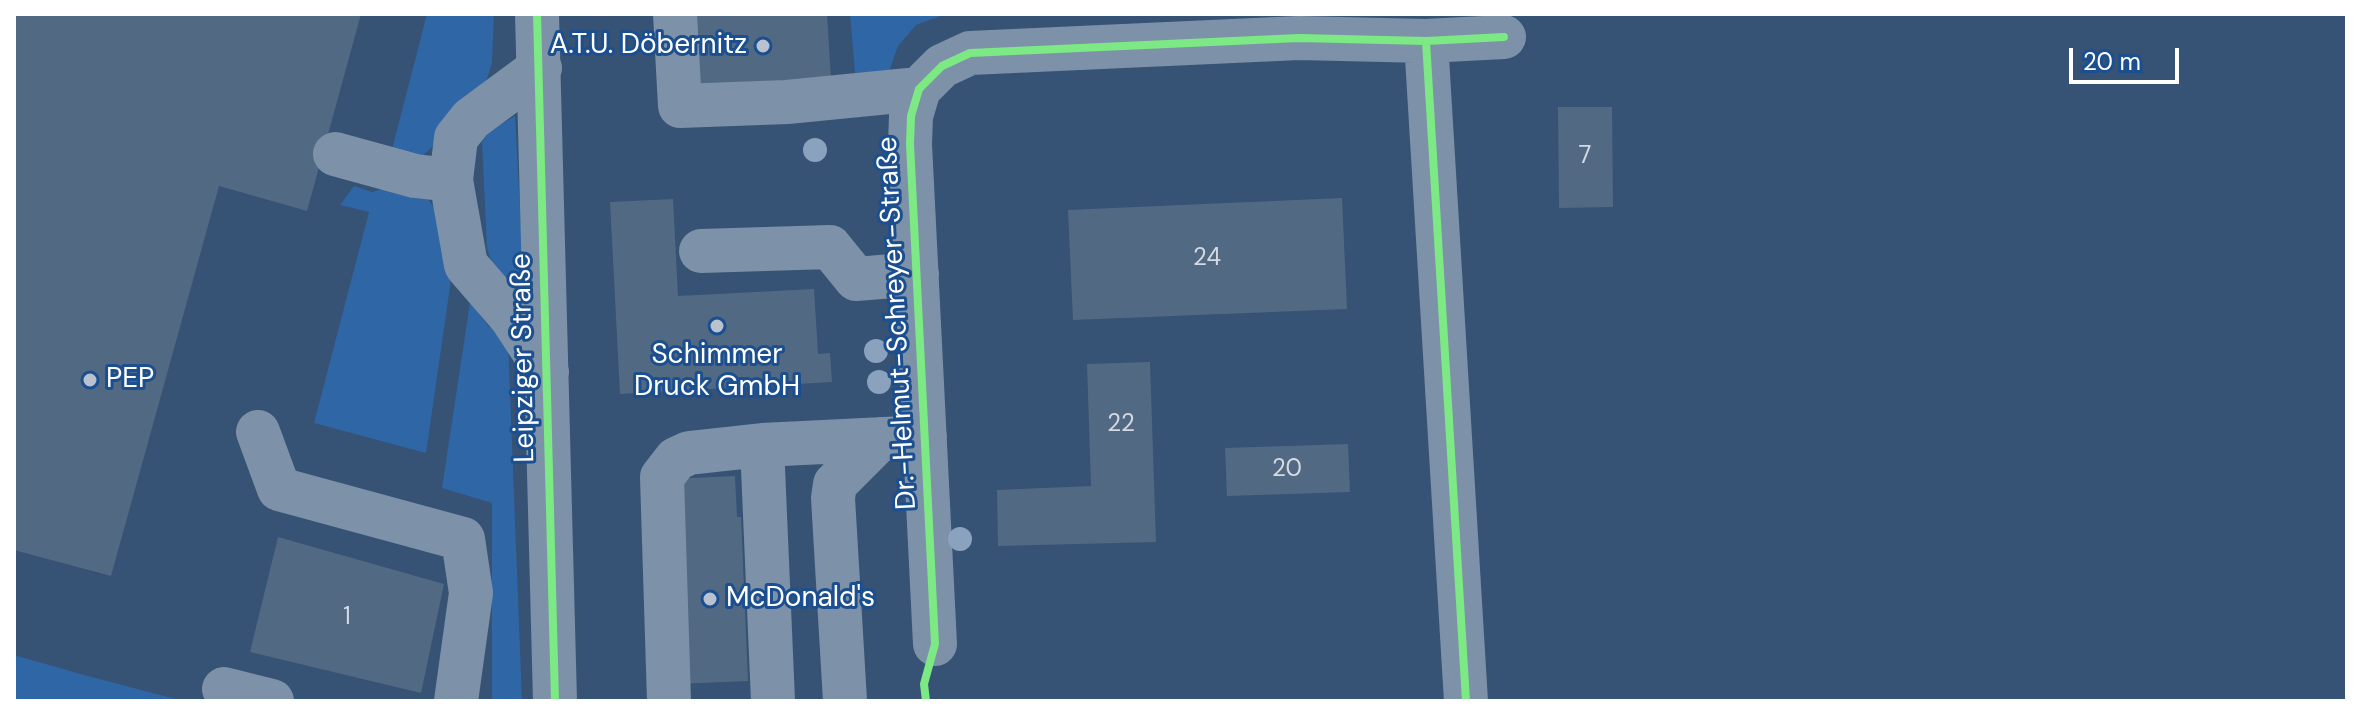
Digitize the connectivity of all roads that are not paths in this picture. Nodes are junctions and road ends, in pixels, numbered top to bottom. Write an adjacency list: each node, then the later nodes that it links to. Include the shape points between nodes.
1 (537, 14): 6 (street, Leipziger Straße)
2 (675, 14): 7 (street, via 680,106)
3 (1299, 26): 5 (street); 7 (street, via 970,53 942,66)
4 (1504, 37): 5 (street)
5 (1426, 41): 25 (street, via 1438,489)
6 (540, 68): 9 (street, via 471,119 456,138); 12 (street, Leipziger Straße)
7 (919, 89): 11 (street, Dr.-Helmut-Schreyer-Straße, via 910,144)
8 (335, 154): 9 (street)
9 (451, 180): 12 (street, via 466,265 511,317)
10 (701, 251): 11 (street, via 830,247 856,279)
11 (917, 274): 14 (street, Dr.-Helmut-Schreyer-Straße)
12 (547, 372): 21 (street, Leipziger Straße)
13 (258, 432): 20 (street, via 279,489 463,539 471,593)
14 (925, 437): 15 (street); 17 (street, Dr.-Helmut-Schreyer-Straße)
15 (880, 439): 16 (street); 24 (street, via 835,484 833,498)
16 (762, 445): 22 (street, via 689,453 676,459 662,477); 23 (street)
17 (935, 644)
18 (224, 689): 19 (street)
19 (272, 701)
20 (456, 701)
21 (555, 701)
22 (669, 701)
23 (773, 701)
24 (845, 701)
25 (1466, 701)

